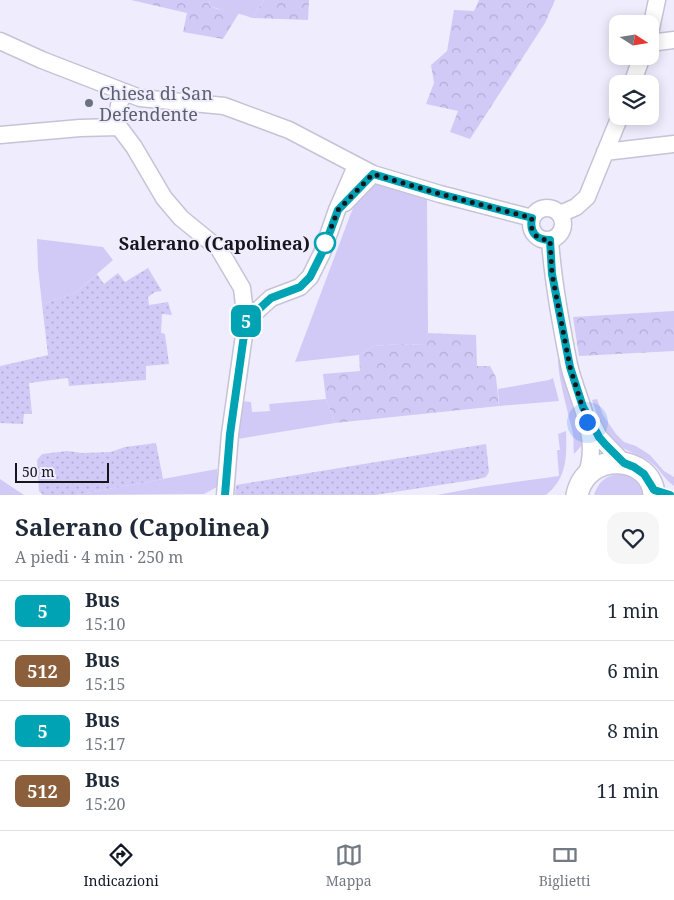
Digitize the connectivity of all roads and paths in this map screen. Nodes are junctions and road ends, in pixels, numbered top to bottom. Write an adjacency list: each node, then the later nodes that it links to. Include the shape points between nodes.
1 (657, 0): 2 (street)
2 (654, 15)
3 (674, 40): 5 (street)
4 (0, 41): 6 (street)
5 (659, 42)
6 (127, 93): 8 (street, via 120,100 116,123); 12 (street, via 140,98 224,106 289,130)
7 (616, 125): 11 (street)
8 (119, 127): 9 (street); 18 (street, via 164,198 181,218 219,249)
9 (0, 135)
10 (674, 144): 11 (street)
11 (605, 152): 15 (street, via 587,196 576,207)
12 (356, 166): 13 (street); 14 (street)
13 (373, 174): 14 (street); 16 (street)
14 (338, 210): 19 (street, via 310,277 300,287)
15 (560, 214): 16 (street, via 548,208 538,210); 17 (street, via 562,230 558,237)
16 (532, 218): 17 (street, via 532,232 543,240)
17 (550, 240): 21 (street, via 552,274 570,367)
18 (242, 288): 19 (street); 20 (street)
19 (271, 298): 20 (street)
20 (246, 321): 25 (street)
21 (583, 407): 22 (street, via 599,437); 23 (street, via 592,449 591,463)
22 (624, 463): 23 (main road, via 601,465); 24 (main road, via 644,474)
23 (579, 490)
24 (659, 493)
25 (225, 495)

